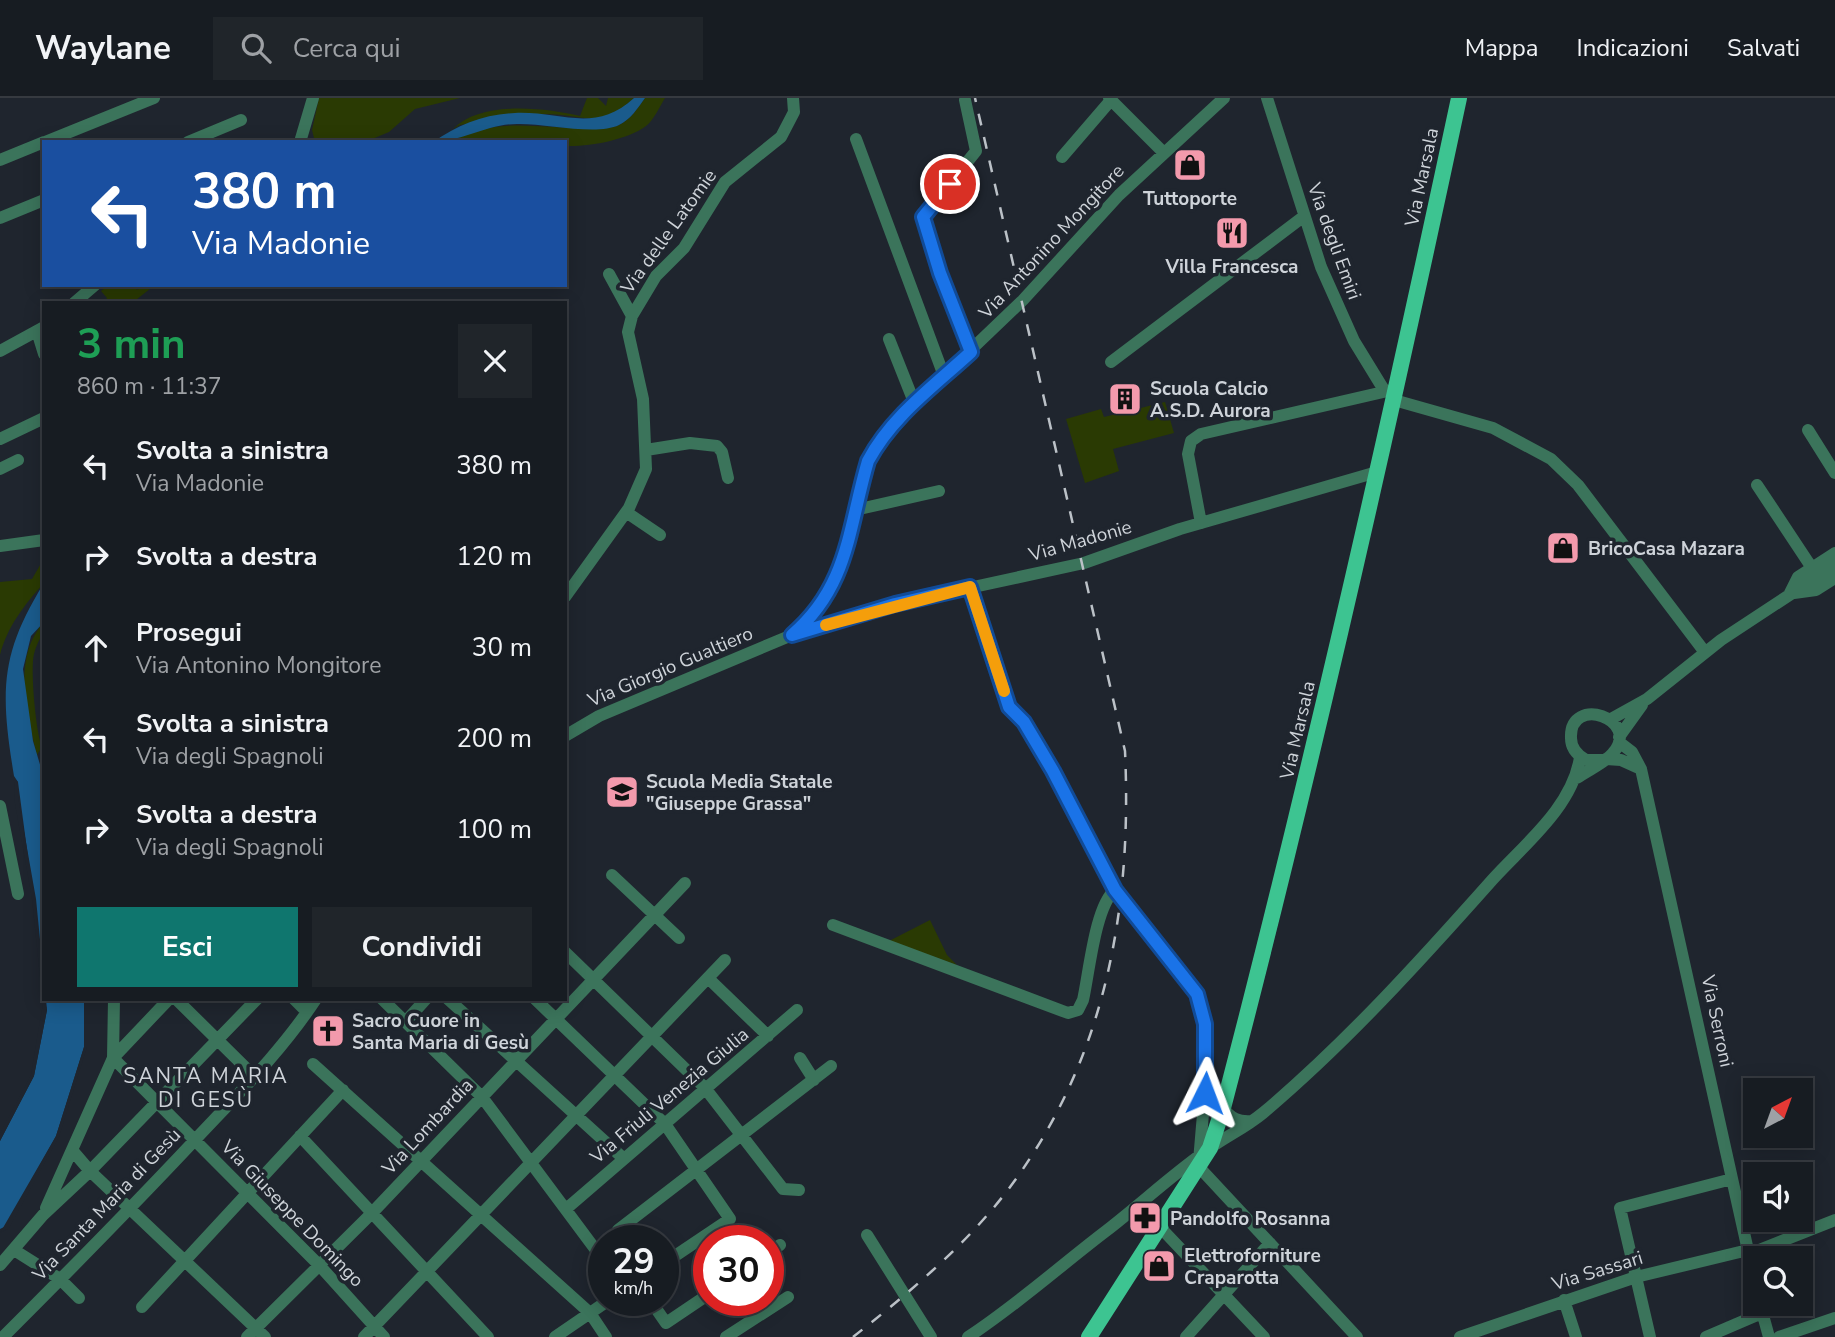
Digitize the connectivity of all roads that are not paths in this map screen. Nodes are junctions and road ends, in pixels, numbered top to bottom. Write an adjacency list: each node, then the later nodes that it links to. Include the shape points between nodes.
1 (154, 98): 10 (street)
2 (313, 98): 14 (street)
3 (793, 98): 25 (street, Via delle Latomie, via 794,112 781,137 725,182 684,248 656,276)
4 (1224, 98): 16 (street, Via Antonino Mongitore)
5 (1268, 98): 20 (street, Via degli Emiri)
6 (1459, 98): 32 (main road, Via Marsala)
7 (1110, 99): 16 (street); 17 (street)
8 (965, 100): 29 (street, via 976,151 923,217)
9 (242, 120): 13 (street)
10 (76, 136): 12 (street)
11 (856, 139): 31 (street)
12 (55, 140)
13 (193, 140)
14 (301, 140)
15 (42, 143): 18 (street)
16 (1163, 152): 29 (street, Via Antonino Mongitore)
17 (1062, 157)
18 (0, 160)
19 (42, 201): 21 (street)
20 (1304, 217): 30 (street); 32 (street, Via degli Emiri, via 1340,313)
21 (0, 218)
22 (609, 274): 25 (street)
23 (93, 287): 24 (street)
24 (76, 301)
25 (632, 316): 37 (street, Via delle Latomie, via 630,346 643,399)
26 (40, 329): 28 (street)
27 (889, 340): 33 (street)
28 (0, 351)
29 (971, 352): 31 (street, Via Antonino Mongitore)
30 (1111, 362)
31 (944, 376): 33 (street, Via Antonino Mongitore)
32 (1391, 394): 40 (main road, Via Marsala); 47 (street, via 1200,434 1191,441 1188,454); 59 (street, via 1493,428 1550,459 1578,485)
33 (914, 402): 45 (street, Via Antonino Mongitore, via 875,447)
34 (42, 419): 36 (street)
35 (1808, 430): 41 (street)
36 (0, 439)
37 (646, 450): 42 (street, via 690,443 717,446); 46 (street, Via delle Latomie, via 646,469)
38 (18, 460): 39 (street)
39 (0, 469)
40 (1377, 472): 47 (street, Via Madonie); 109 (main road, Via Marsala, via 1289,859)
41 (1835, 473)
42 (728, 478)
43 (1757, 485): 53 (street)
44 (939, 491): 45 (street)
45 (855, 510): 58 (street, Via Antonino Mongitore, via 841,565 825,600)
46 (626, 512): 48 (street); 57 (street, Via delle Latomie)
47 (1201, 523): 55 (street, Via Madonie, via 1084,563)
48 (660, 535)
49 (42, 540): 50 (street)
50 (0, 546)
51 (1835, 552): 53 (street)
52 (1835, 565): 56 (street)
53 (1812, 568): 56 (street, via 1798,577)
54 (1835, 578): 56 (street, via 1816,590)
55 (970, 587): 58 (street, Via Madonie); 71 (street, via 1009,707 1024,722 1053,771)
56 (1790, 593): 59 (street)
57 (567, 594)
58 (792, 635): 62 (street, Via Giorgio Gualtiero, via 598,716)
59 (1704, 651): 60 (street)
60 (1647, 699): 61 (street); 63 (street)
61 (1611, 719): 63 (street); 64 (street, via 1590,713 1576,722 1571,737)
62 (567, 735)
63 (1619, 740): 65 (street); 66 (street, Via Serroni)
64 (1580, 757): 65 (street); 67 (street)
65 (1604, 760): 66 (street, via 1621,760); 67 (street)
66 (1641, 769): 123 (street, Via Serroni)
67 (1577, 778): 111 (street, via 1559,805 1422,958)
68 (0, 811): 72 (street)
69 (612, 875): 73 (street)
70 (685, 883): 73 (street, Via Lombardia)
71 (1115, 890): 74 (street, via 1101,915 1083,1000 1078,1010 1068,1013); 118 (street, via 1197,994 1205,1024 1207,1067)
72 (18, 894)
73 (654, 915): 75 (street); 78 (street, Via Lombardia)
74 (833, 925)
75 (679, 938)
76 (567, 954): 78 (street)
77 (725, 960): 79 (street)
78 (594, 978): 92 (street, Via Lombardia); 94 (street)
79 (709, 979): 94 (street); 95 (street)
80 (114, 1001): 97 (street)
81 (167, 1001): 97 (street)
82 (178, 1001): 96 (street)
83 (255, 1001): 96 (street)
84 (296, 1001): 91 (street)
85 (315, 1001): 91 (street, Via Santa Maria di Gesù)
86 (384, 1001): 93 (street)
87 (424, 1001): 93 (street)
88 (450, 1001): 99 (street)
89 (537, 1001): 92 (street)
90 (797, 1010): 95 (street, Via Friuli Venezia Giulia)
91 (307, 1012): 102 (street, Via Santa Maria di Gesù)
92 (556, 1020): 99 (street, Via Lombardia); 103 (street)
93 (405, 1021): 107 (street)
94 (654, 1035): 103 (street); 105 (street)
95 (768, 1035): 105 (street, Via Friuli Venezia Giulia)
96 (218, 1040): 102 (street); 108 (street)
97 (113, 1058): 108 (street, Via Giuseppe Domingo); 116 (street)
98 (800, 1058): 104 (street)
99 (516, 1061): 107 (street, Via Lombardia); 110 (street)
100 (313, 1064): 106 (street)
101 (831, 1066): 104 (street)
102 (256, 1076): 115 (street, Via Santa Maria di Gesù)
103 (614, 1077): 110 (street); 112 (street)
104 (814, 1080): 114 (street)
105 (705, 1088): 112 (street, Via Friuli Venezia Giulia); 114 (street)
106 (343, 1090): 113 (street); 119 (street)
107 (482, 1097): 119 (street, Via Lombardia); 120 (street)
108 (157, 1102): 115 (street, Via Giuseppe Domingo); 121 (street)
109 (1223, 1108): 111 (street, via 1240,1122); 118 (main road, Via Marsala)
110 (577, 1116): 117 (street); 120 (street)
111 (1253, 1121): 118 (street)
112 (665, 1124): 117 (street, Via Friuli Venezia Giulia); 122 (street)
113 (300, 1136): 125 (street); 129 (street)
114 (741, 1136): 122 (street); 124 (street, via 783,1189)
115 (195, 1140): 125 (street, Via Giuseppe Domingo); 128 (street, Via Santa Maria di Gesù)
116 (72, 1150): 121 (street); 130 (street)
117 (623, 1158): 127 (street, Via Friuli Venezia Giulia)
118 (1201, 1159): 126 (street); 132 (main road, Via Marsala); 137 (street)
119 (422, 1161): 129 (street, Via Lombardia); 131 (street)
120 (533, 1163): 127 (street); 131 (street)
121 (90, 1171): 128 (street); 130 (street)
122 (695, 1172): 134 (street); 140 (street, via 730,1219)
123 (1732, 1179): 138 (street, Via Serroni); 146 (street, via 1620,1208)
124 (799, 1190)
125 (248, 1193): 143 (street); 144 (street, Via Giuseppe Domingo)
126 (1150, 1196): 132 (street); 173 (street, via 1013,1308)
127 (566, 1209): 136 (street)
128 (131, 1210): 143 (street); 147 (street, Via Santa Maria di Gesù)
129 (372, 1214): 144 (street, Via Lombardia); 145 (street)
130 (43, 1215): 142 (street)
131 (481, 1216): 145 (street); 153 (street)
132 (1163, 1220): 148 (street); 174 (main road, Via Marsala)
133 (1835, 1220): 139 (street, Via Sassari)
134 (625, 1225)
135 (867, 1235): 172 (street)
136 (588, 1239)
137 (1270, 1244): 148 (street); 177 (street)
138 (1748, 1246)
139 (1765, 1246)
140 (679, 1253)
141 (1743, 1253): 146 (street, Via Sassari)
142 (5, 1259): 147 (street)
143 (185, 1261): 152 (street); 163 (street)
144 (320, 1265): 161 (street, Via Giuseppe Domingo); 163 (street, Via Lombardia)
145 (426, 1272): 161 (street); 168 (street)
146 (1636, 1277): 151 (street, Via Sassari); 179 (street)
147 (60, 1279): 150 (street); 165 (street, Via Santa Maria di Gesù)
148 (1224, 1295): 175 (street); 176 (street)
149 (788, 1297): 162 (street)
150 (79, 1298)
151 (1564, 1300): 164 (street, Via Sassari); 178 (street)
152 (142, 1307)
153 (588, 1311)
154 (588, 1314): 169 (street)
155 (592, 1316): 170 (street)
156 (662, 1316): 157 (street, via 666,1322)
157 (675, 1316)
158 (1746, 1316): 180 (street)
159 (1763, 1316): 181 (street)
160 (1835, 1318): 182 (street)
161 (374, 1326): 166 (street); 167 (street, Via Giuseppe Domingo)
162 (746, 1332): 171 (street)
163 (256, 1334)
164 (1465, 1336)
165 (3, 1337)
166 (364, 1337)
167 (384, 1337)
168 (488, 1337)
169 (555, 1337)
170 (606, 1337)
171 (726, 1337)
172 (931, 1337)
173 (969, 1337)
174 (1089, 1337)
175 (1186, 1337)
176 (1264, 1337)
177 (1357, 1337)
178 (1576, 1337)
179 (1650, 1337)
180 (1706, 1337)
181 (1769, 1337)
182 (1779, 1337)

